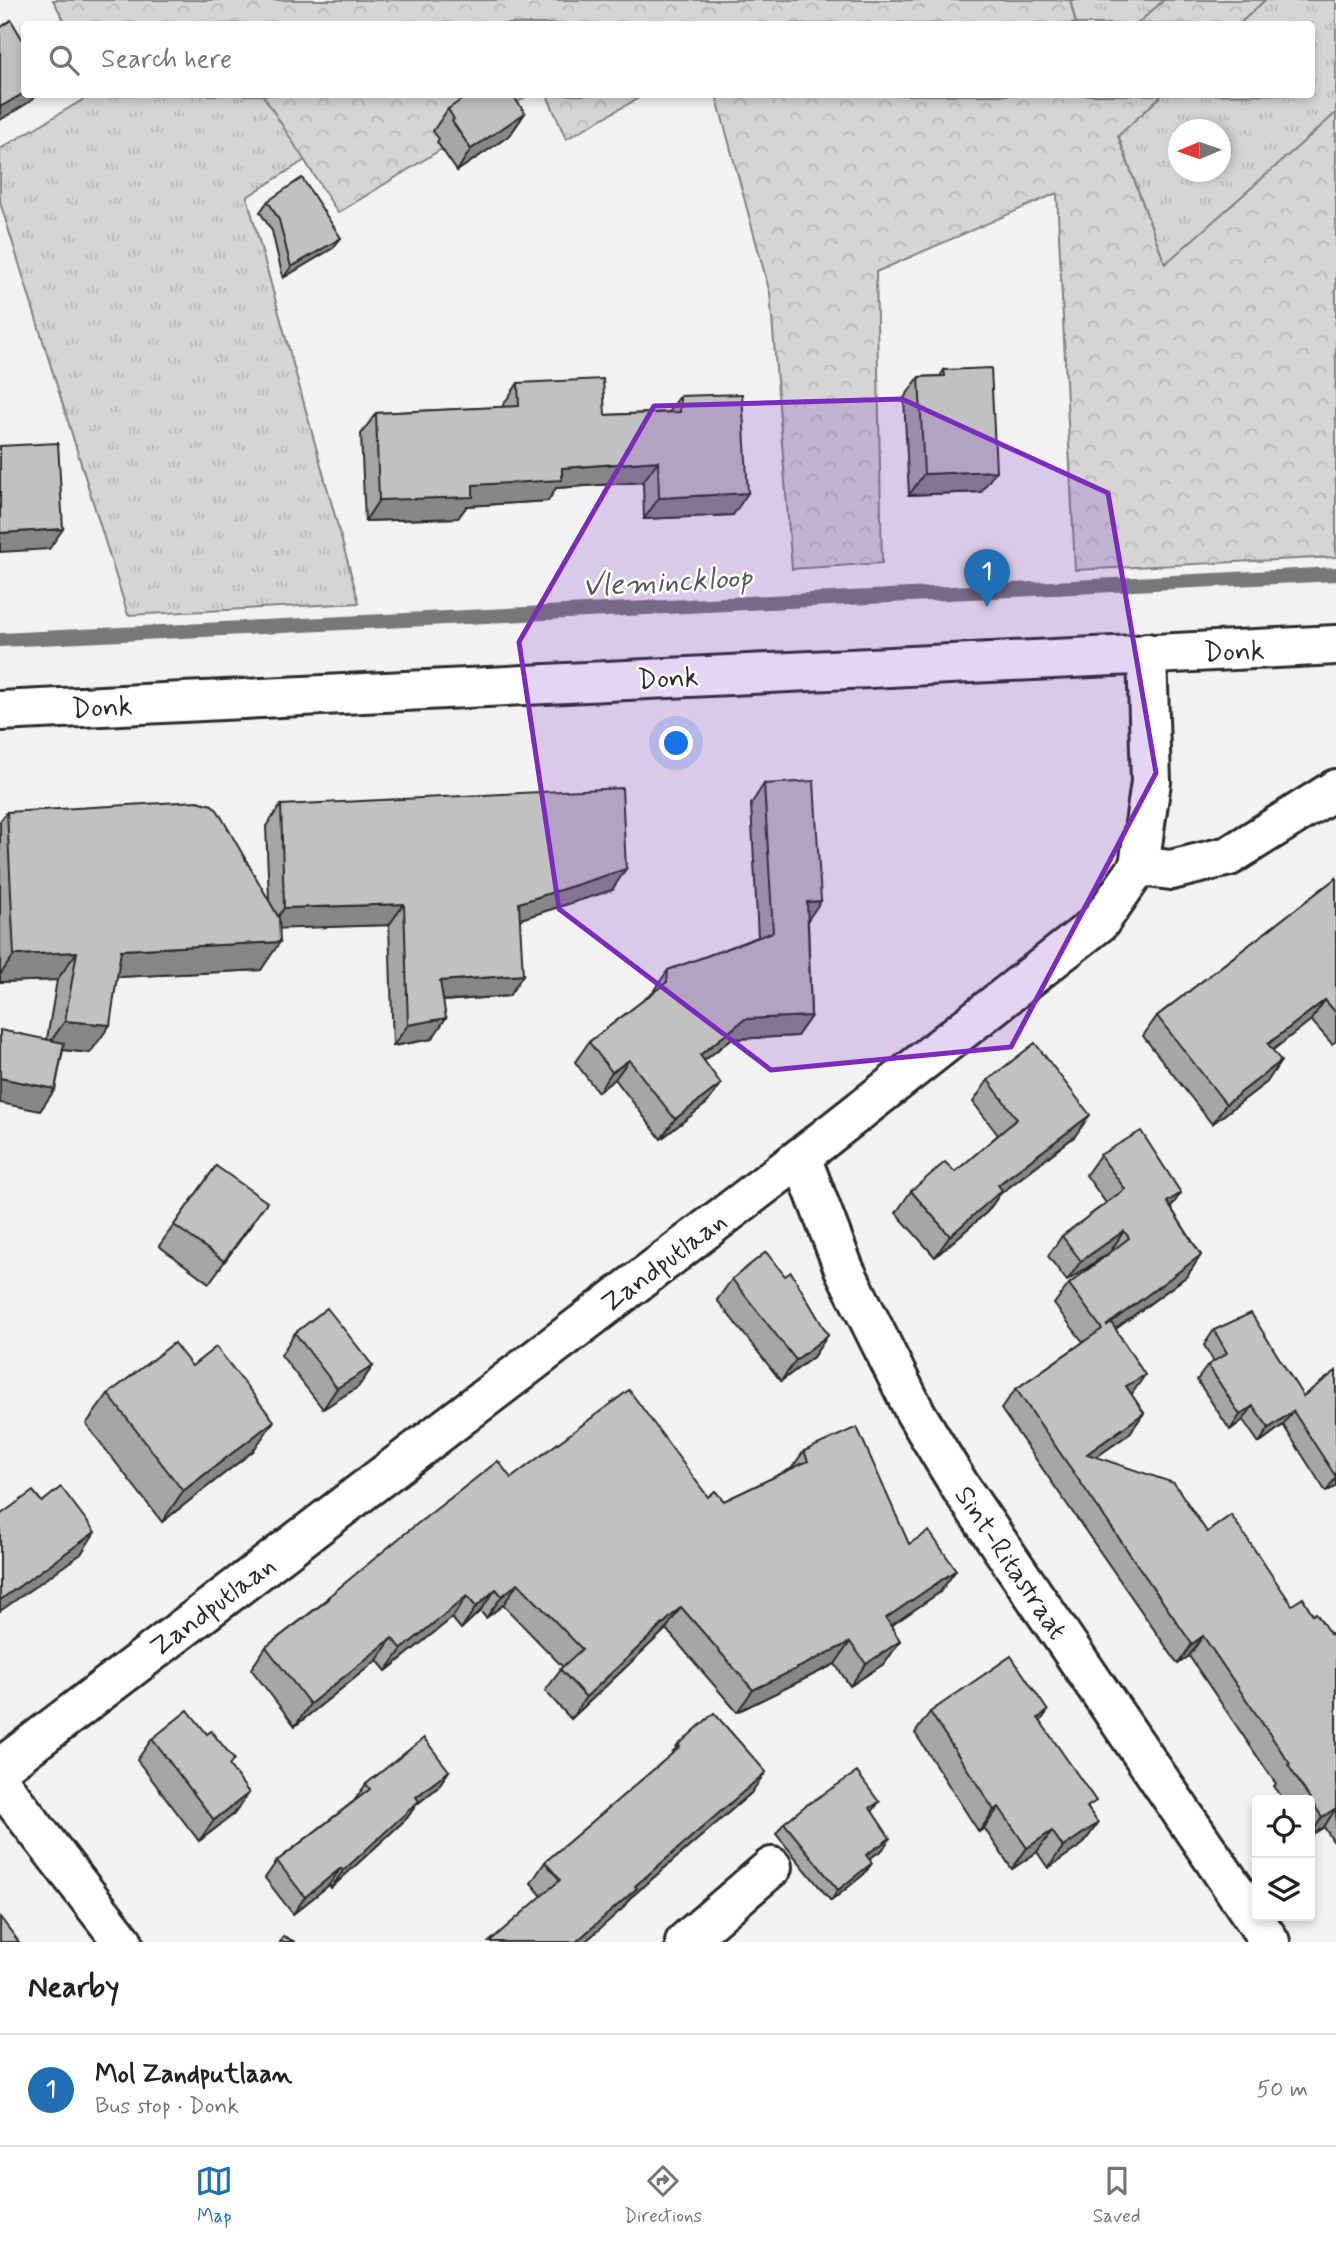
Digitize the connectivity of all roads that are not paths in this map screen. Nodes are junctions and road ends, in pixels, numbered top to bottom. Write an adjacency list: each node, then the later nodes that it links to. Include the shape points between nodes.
1 (1336, 645): 2 (street, Donk)
2 (1147, 653): 3 (street, Donk); 5 (street, Zandputlaan, via 1151,782)
3 (0, 711)
4 (1336, 789): 5 (street, via 1229,856 1171,870)
5 (1139, 866): 6 (street, Zandputlaan, via 1100,922)
6 (801, 1157): 7 (street, Zandputlaan); 12 (street, Sint-Ritastraat, via 844,1269 915,1412 961,1488)
7 (0, 1768)
8 (0, 1783): 10 (street)
9 (772, 1867): 11 (street)
10 (123, 1942)
11 (685, 1942)
12 (1270, 1942)

